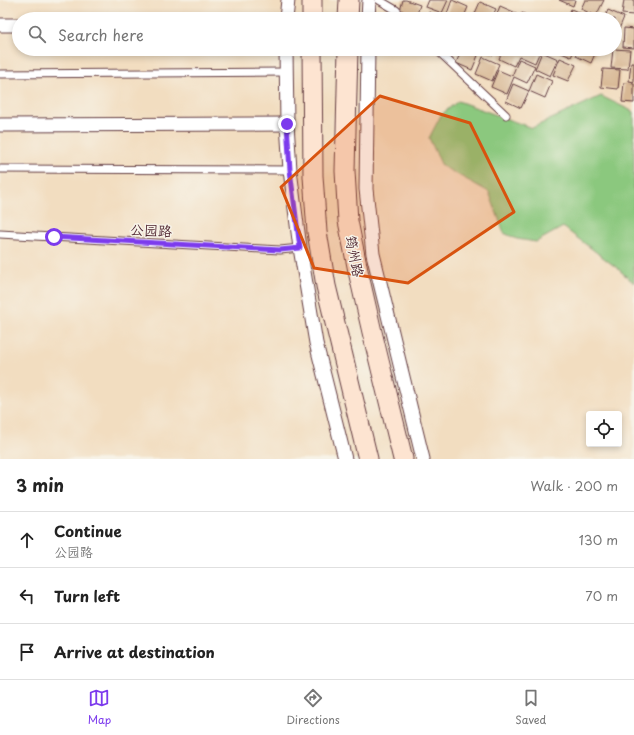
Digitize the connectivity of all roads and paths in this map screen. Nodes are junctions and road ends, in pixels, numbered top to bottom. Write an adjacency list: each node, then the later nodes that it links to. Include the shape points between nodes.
1 (288, 0): 6 (street)
2 (312, 0): 7 (main road)
3 (349, 0): 8 (main road)
4 (369, 0): 9 (street)
5 (379, 0): 10 (lane)
6 (287, 12)
7 (312, 12)
8 (348, 12)
9 (368, 12)
10 (398, 12)
11 (0, 25): 12 (street)
12 (12, 25)
13 (286, 56): 18 (street)
14 (312, 56): 28 (main road, via 313,176 317,232 326,286)
15 (348, 56): 29 (main road, 筠州路, via 345,171 348,221)
16 (368, 56): 30 (street, via 366,189 373,254)
17 (443, 56): 20 (lane)
18 (287, 72): 19 (lane); 21 (street)
19 (0, 74)
20 (506, 115)
21 (287, 124): 22 (street); 24 (street)
22 (0, 125)
23 (0, 169): 24 (lane)
24 (290, 170): 26 (street)
25 (0, 234): 26 (lane, 公园路, via 280,250)
26 (300, 248): 27 (street, via 316,343)
27 (345, 459)
28 (368, 459)
29 (403, 459)
30 (423, 459)

